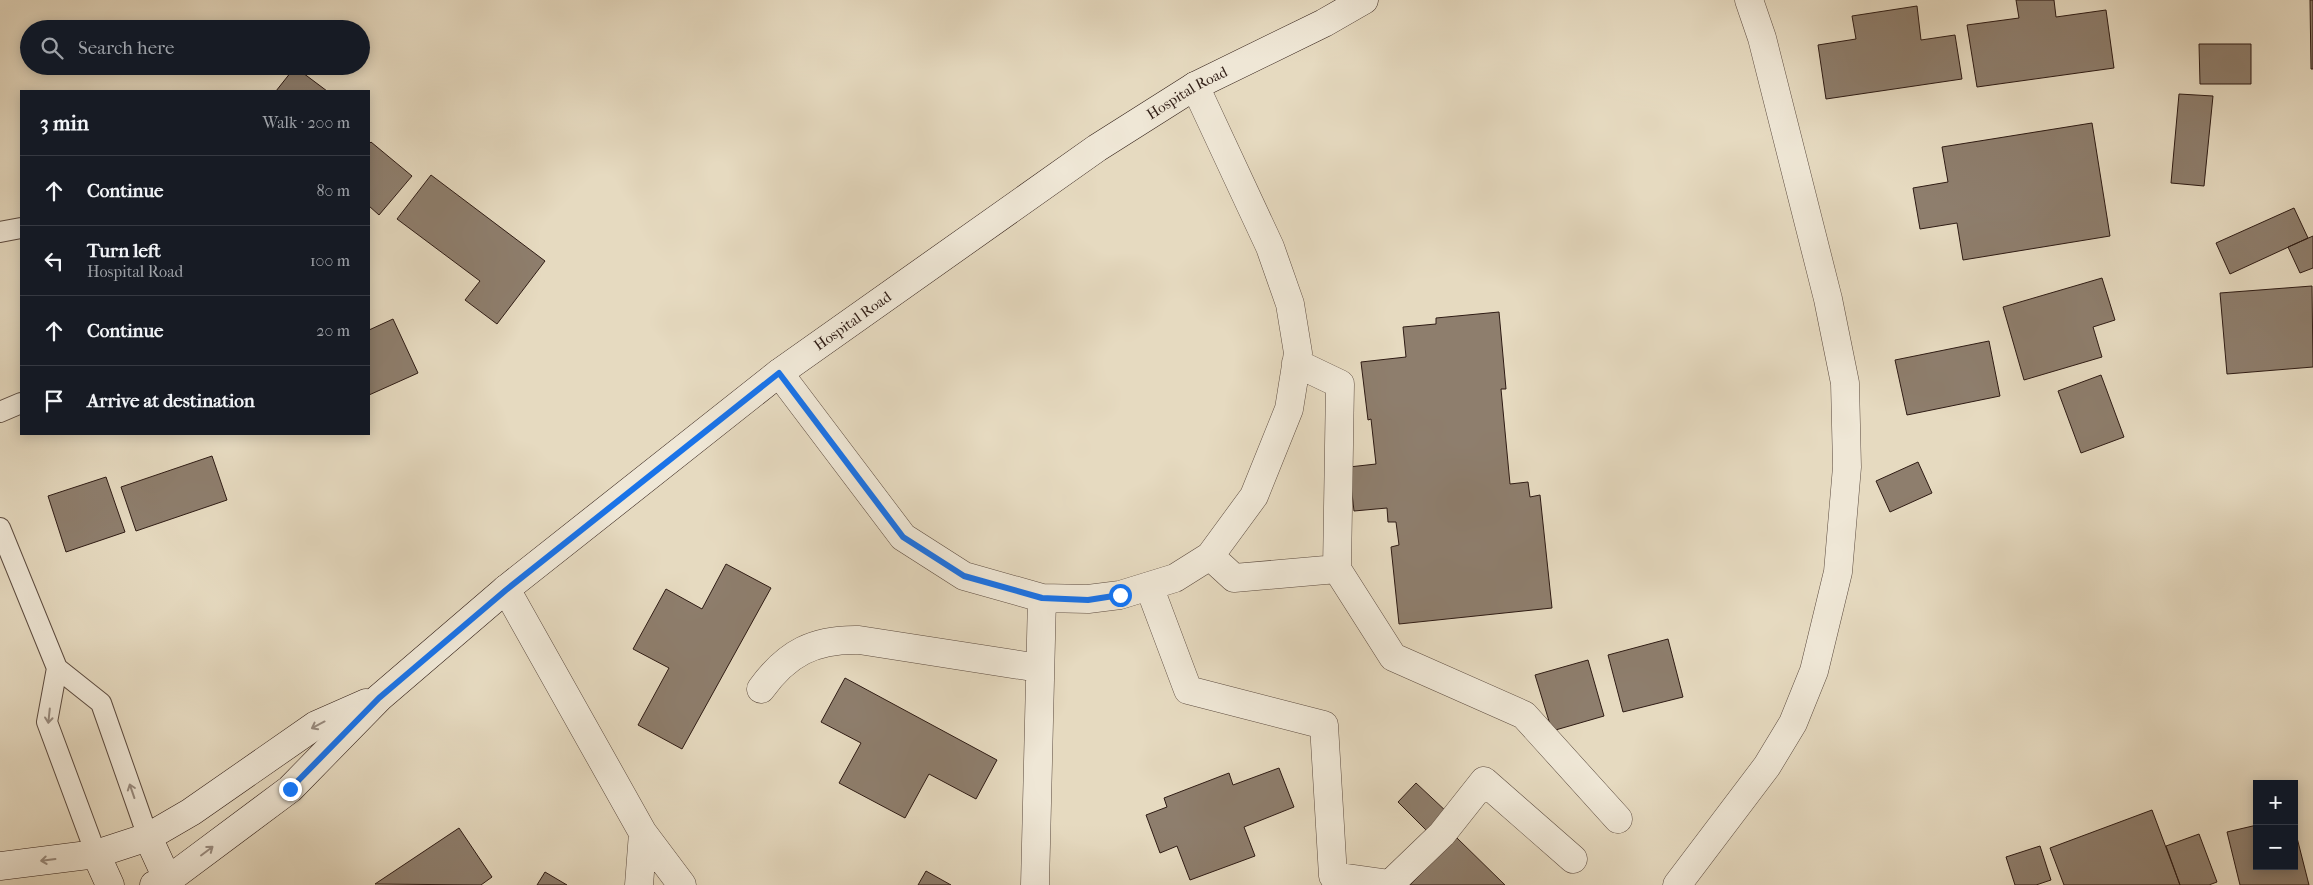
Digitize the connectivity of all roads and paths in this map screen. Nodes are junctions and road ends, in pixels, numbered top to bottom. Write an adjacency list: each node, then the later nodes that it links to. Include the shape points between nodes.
1 (1364, 0): 3 (street, Hospital Road)
2 (1749, 0): 31 (street, via 1800,182 1845,383 1845,496 1838,572 1814,671 1793,724 1767,766)
3 (1195, 86): 6 (street, via 1270,248 1290,304 1298,353); 7 (street, Hospital Road, via 1097,148)
4 (20, 228): 5 (lane)
5 (0, 232)
6 (1296, 363): 11 (street, via 1289,409 1254,496); 12 (street, via 1340,384)
7 (779, 373): 14 (street, Hospital Road); 15 (street, via 903,537 964,576)
8 (20, 403): 9 (lane)
9 (0, 412)
10 (1, 532): 16 (lane)
11 (1210, 556): 12 (street, via 1234,578); 13 (street, via 1175,578)
12 (1337, 570): 20 (street, via 1394,657 1524,715)
13 (1149, 586): 15 (street, via 1088,600); 24 (street, via 1188,690 1324,725 1333,876 1390,884 1442,834 1484,781)
14 (506, 590): 19 (street, Hospital Road); 21 (street)
15 (1042, 598): 17 (street)
16 (57, 668): 22 (lane, one-way to 16, via 101,703); 23 (lane, one-way to 23, via 47,722)
17 (1039, 668): 18 (street, via 839,639 820,643 785,661); 30 (street)
18 (761, 689)
19 (379, 698): 22 (street, one-way to 22, via 316,725 191,812); 26 (street, one-way to 19, via 290,789)
20 (1618, 819)
21 (643, 833): 28 (street); 29 (street)
22 (148, 837): 23 (street); 26 (street)
23 (96, 854): 25 (street, one-way to 25); 27 (street)
24 (1573, 859)
25 (0, 866)
26 (164, 883)
27 (110, 885)
28 (639, 885)
29 (682, 885)
30 (1035, 885)
31 (1677, 885)

